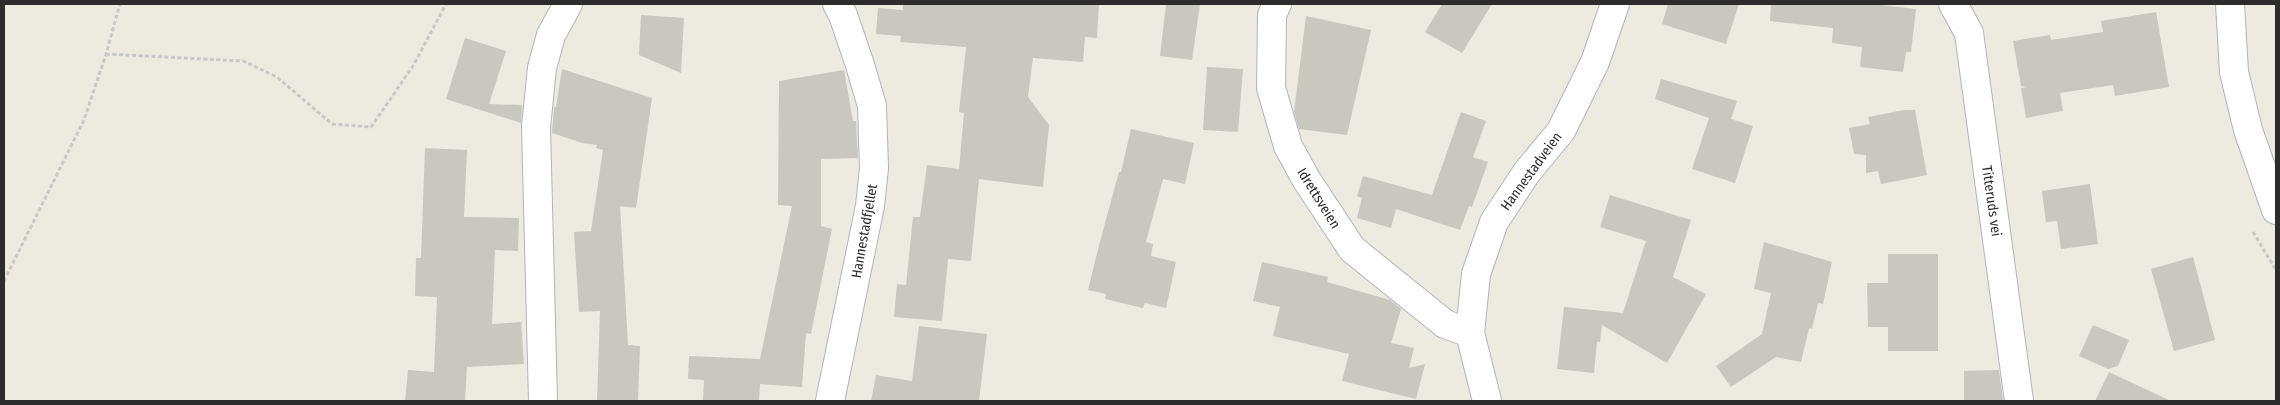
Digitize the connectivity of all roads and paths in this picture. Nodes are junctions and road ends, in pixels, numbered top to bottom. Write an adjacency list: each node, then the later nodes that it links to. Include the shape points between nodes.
1 (120, 4): 9 (path)
2 (446, 4): 9 (path, via 413,66 371,127 332,124 277,77 243,61)
3 (568, 4): 13 (street, via 552,34 542,68 536,127)
4 (837, 4): 14 (street, Hannestadfjellet, via 872,106 874,168 870,206)
5 (1277, 4): 12 (street, Idrettsveien, via 1272,15 1271,88 1288,146 1306,179 1352,249 1445,324)
6 (1615, 4): 12 (street, Hannestadveien, via 1595,62 1561,131 1527,172 1494,222 1476,274)
7 (1953, 4): 16 (street, Titteruds vei, via 1969,33)
8 (2230, 4): 10 (street, via 2237,82 2248,130)
9 (106, 54): 11 (path, via 84,120)
10 (2276, 210)
11 (4, 282)
12 (1470, 333): 15 (street, Hannestadveien)
13 (543, 401)
14 (830, 401)
15 (1487, 401)
16 (2019, 401)

